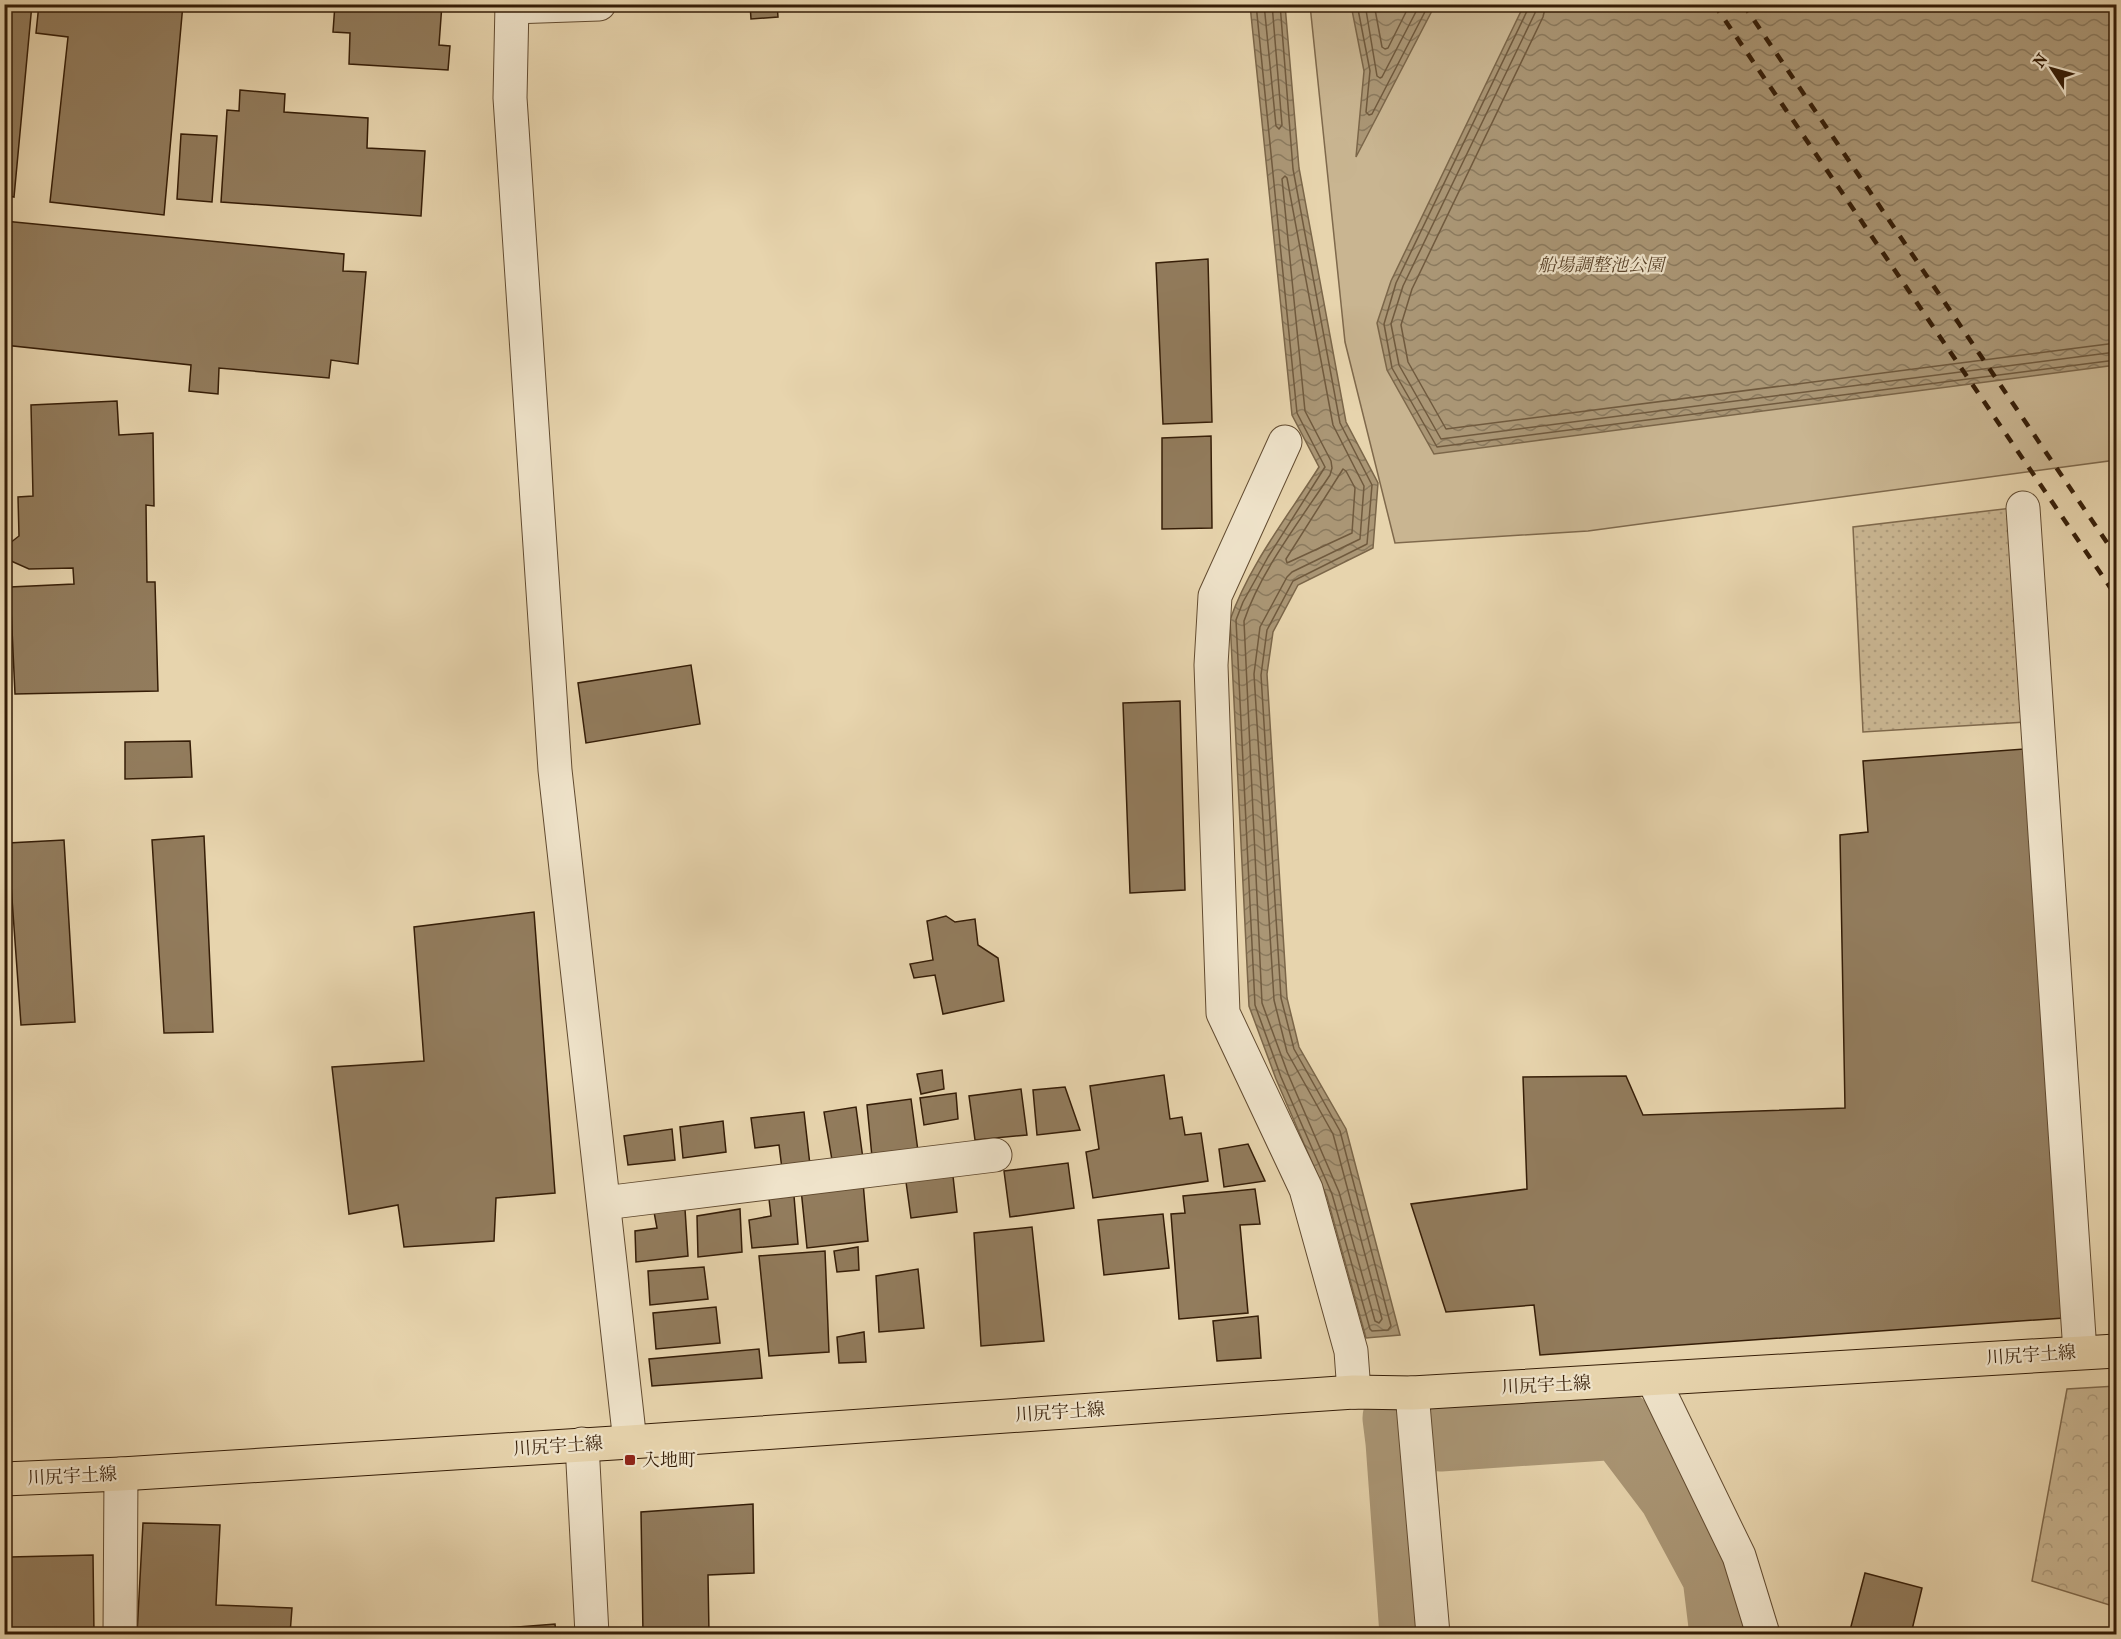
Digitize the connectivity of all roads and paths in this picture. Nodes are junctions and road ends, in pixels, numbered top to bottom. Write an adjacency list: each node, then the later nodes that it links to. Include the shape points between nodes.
1 (599, 4): 2 (street)
2 (512, 6): 6 (street, via 510,98 555,758)
3 (1285, 442): 10 (street, via 1215,596 1211,665 1223,1013 1306,1189 1351,1351)
4 (2023, 508): 8 (street)
5 (995, 1155): 6 (street)
6 (604, 1203): 12 (street)
7 (2116, 1351): 8 (main road, 川尻宇土線)
8 (2080, 1352): 9 (main road, 川尻宇土線)
9 (1653, 1379): 11 (main road, 川尻宇土線); 19 (street, via 1739,1556)
10 (1354, 1392): 11 (main road, 川尻宇土線); 12 (main road, 川尻宇土線)
11 (1412, 1393): 18 (street)
12 (630, 1442): 13 (main road, 川尻宇土線)
13 (582, 1444): 14 (main road, 川尻宇土線); 17 (street)
14 (121, 1474): 15 (main road, 川尻宇土線); 16 (street)
15 (4, 1479)
16 (120, 1635)
17 (592, 1635)
18 (1433, 1635)
19 (1763, 1635)

